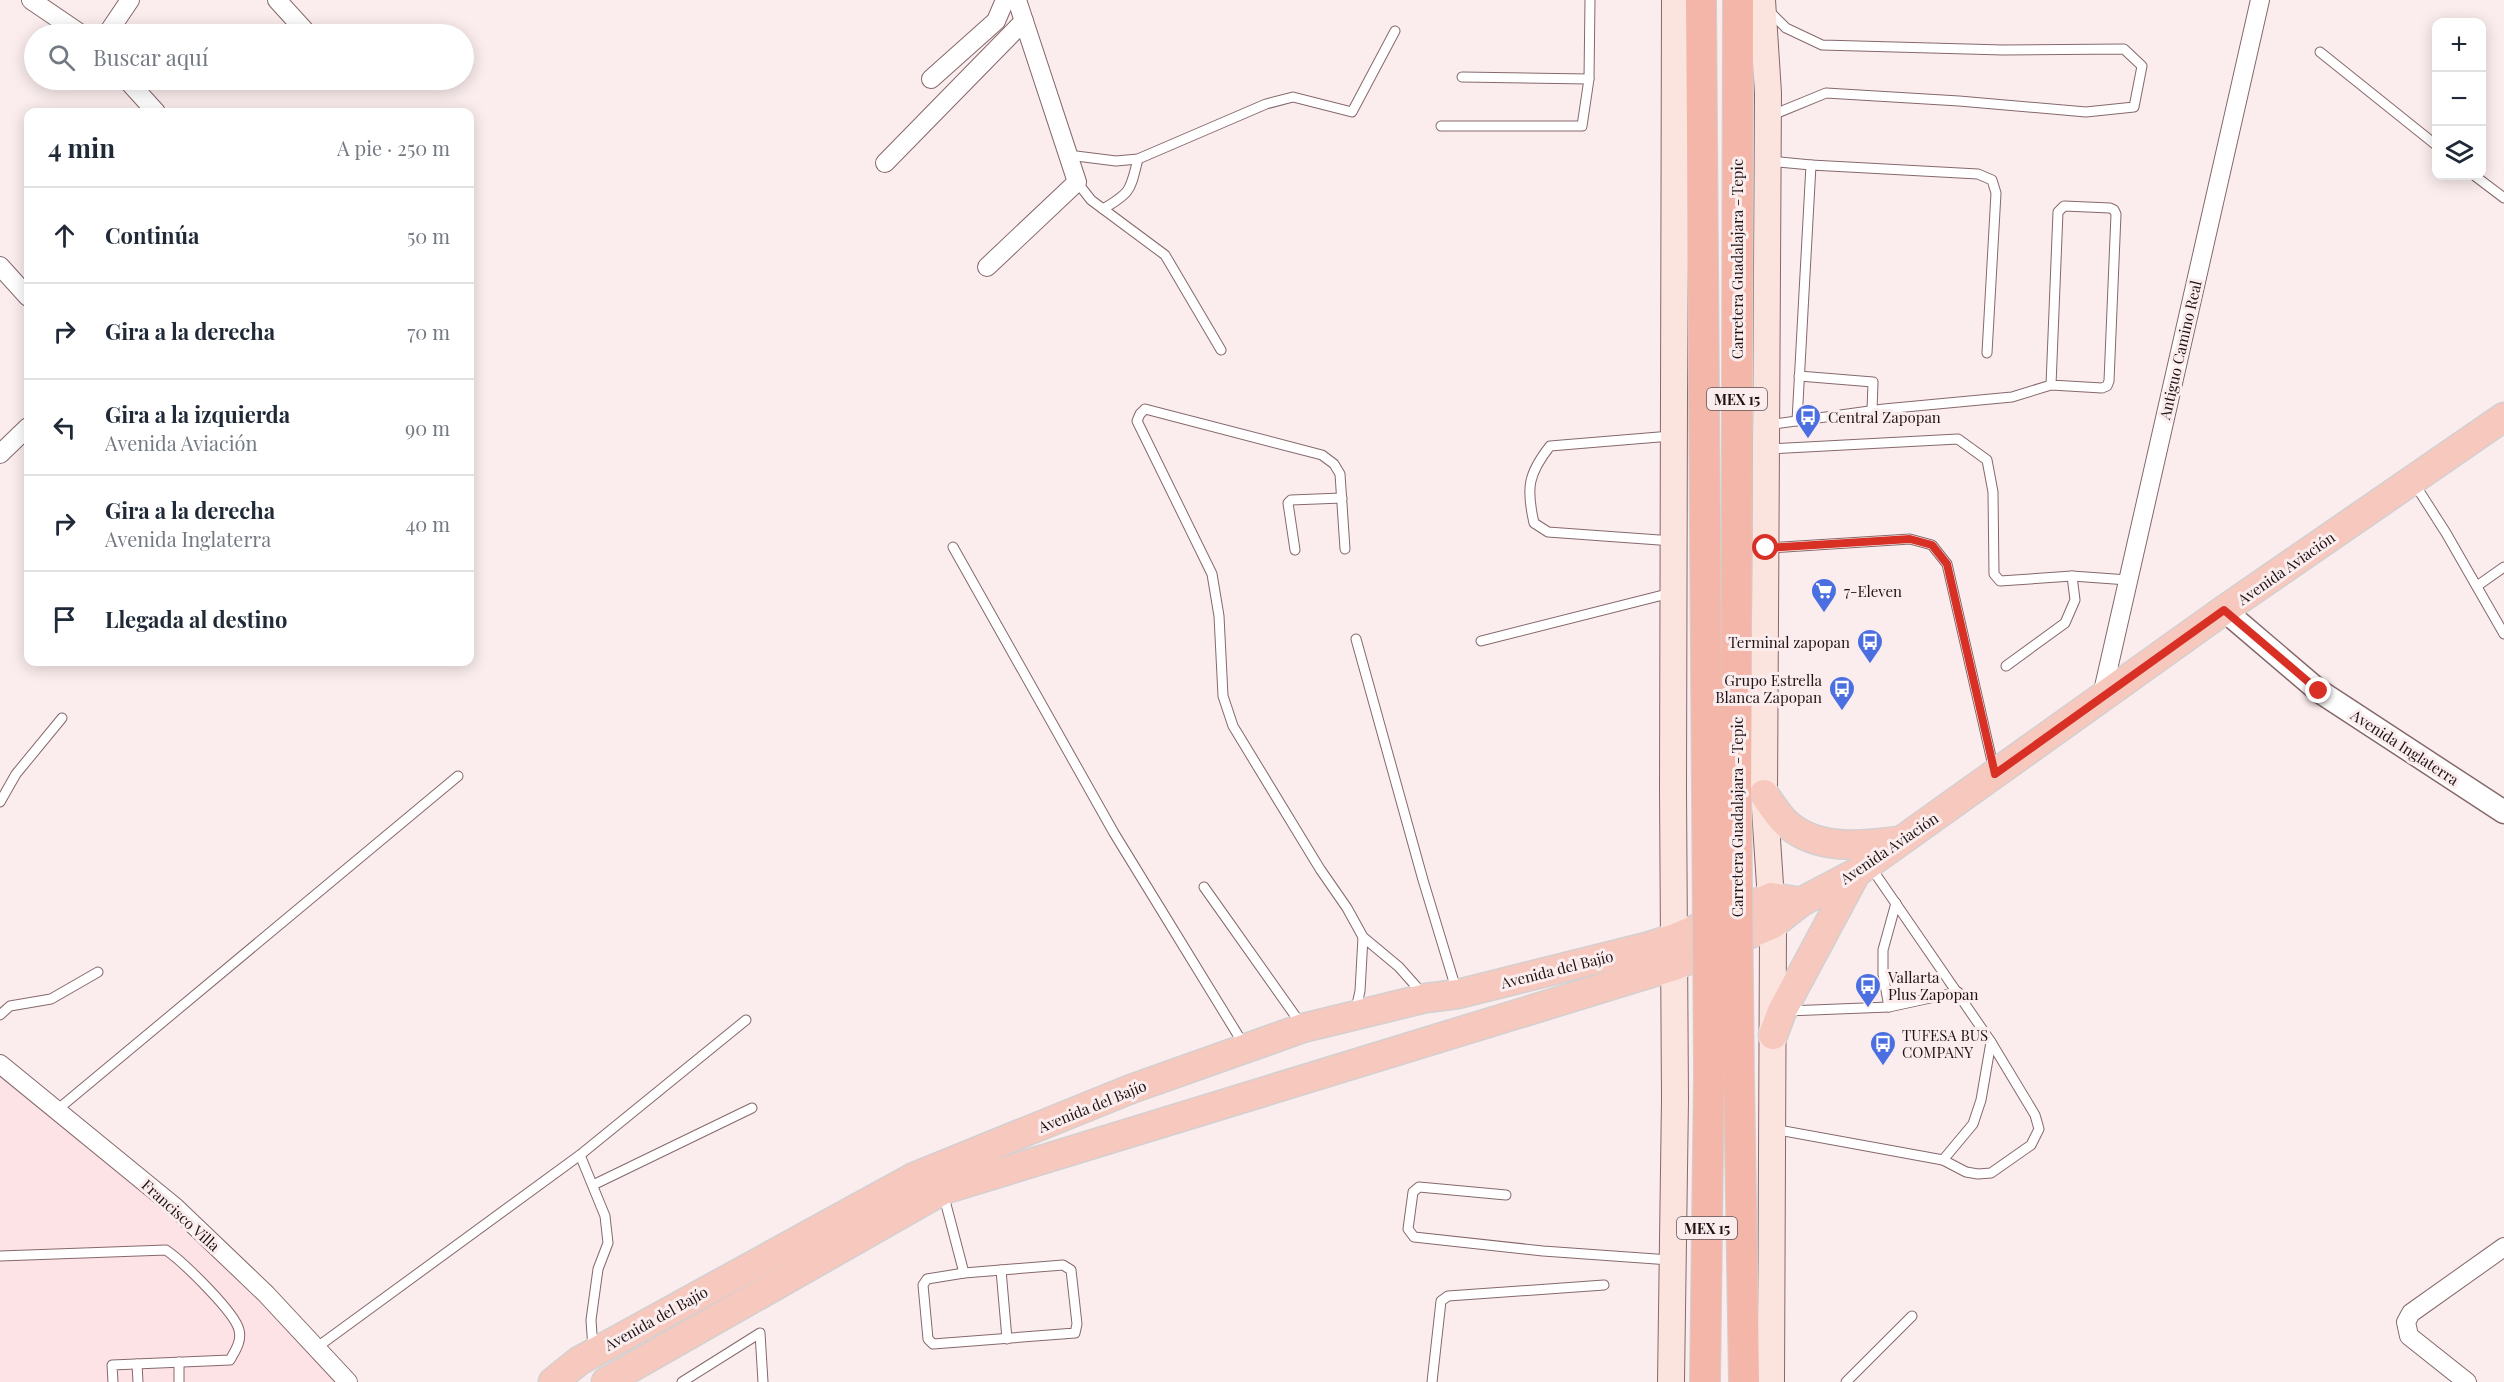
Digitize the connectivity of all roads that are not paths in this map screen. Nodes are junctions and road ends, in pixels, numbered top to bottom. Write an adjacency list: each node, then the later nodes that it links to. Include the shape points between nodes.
1 (31, 0): 12 (street)
2 (130, 0): 13 (street)
3 (278, 0): 14 (street)
4 (1005, 0): 18 (street, via 996,21)
5 (1017, 0): 11 (street)
6 (1590, 0): 19 (lane)
7 (1674, 0): 45 (main road)
8 (1701, 0): 126 (highway, Carretera Guadalajara - Tepic / MEX 15, bridge, via 1709,1074)
9 (2259, 0): 57 (street, Antiguo Camino Real)
10 (1754, 2): 22 (main road); 22 (lane, via 1786,28 1822,45 2124,49 2142,66 2134,106 2086,112 1826,93); 70 (highway, Carretera Guadalajara - Tepic / MEX 15)
11 (1024, 21): 25 (street); 28 (street)
12 (66, 24)
13 (114, 24)
14 (299, 24)
15 (1395, 31): 26 (lane, via 1352,112 1293,97 1266,104)
16 (2320, 52): 24 (lane)
17 (1462, 77): 19 (lane)
18 (932, 79)
19 (1589, 79): 23 (lane, via 1582,126)
20 (136, 90): 21 (street)
21 (152, 108)
22 (1768, 117): 27 (main road)
23 (1441, 126)
24 (2432, 142)
25 (1068, 155): 26 (lane, via 1116,161); 31 (street)
26 (1138, 159): 33 (lane, via 1124,196)
27 (1768, 161): 29 (lane); 46 (main road)
28 (885, 163)
29 (1811, 165): 38 (lane, via 1978,174 1992,180 1996,193); 39 (lane)
30 (2480, 180): 32 (lane)
31 (1077, 182): 33 (lane, via 1090,200); 35 (street)
32 (2504, 198)
33 (1103, 209): 37 (lane, via 1165,255)
34 (0, 266): 36 (street)
35 (987, 267)
36 (24, 293)
37 (1221, 350)
38 (1987, 353)
39 (1800, 376): 41 (lane, via 1873,382); 43 (lane)
40 (2051, 385): 40 (lane, via 2103,388 2109,381 2116,214 2110,208 2064,206 2058,212); 41 (lane, via 2012,397)
41 (1872, 411): 43 (lane)
42 (2504, 417): 48 (main road, Avenida Aviación)
43 (1797, 421): 46 (lane)
44 (24, 431): 47 (street)
45 (1673, 436): 50 (main road); 50 (lane, via 1550,446 1535,465 1528,498 1534,523 1548,532)
46 (1766, 437): 52 (main road); 56 (lane, via 1958,439 1987,460 1993,492 1994,574 2000,581)
47 (0, 453)
48 (2412, 481): 58 (lane); 60 (main road, Avenida Aviación)
49 (1342, 498): 53 (lane); 54 (lane, via 1288,503); 78 (lane, via 1340,474 1322,454 1145,409 1137,421 1212,574 1219,616 1223,696 1233,726)
50 (1673, 541): 59 (main road)
51 (953, 547): 92 (lane, via 1114,833)
52 (1766, 548): 67 (lane, via 1910,539 1932,545 1947,564); 70 (main road)
53 (1345, 549)
54 (1295, 550)
55 (2504, 567): 58 (lane)
56 (2072, 576): 57 (lane); 64 (lane, via 2075,600 2065,623)
57 (2128, 580): 65 (street, Antiguo Camino Real)
58 (2477, 586): 61 (lane)
59 (1673, 592): 63 (lane); 69 (main road)
60 (2224, 610): 65 (main road, Avenida Aviación); 72 (street, Avenida Inglaterra, via 2319,691)
61 (2504, 634)
62 (1356, 639): 83 (lane)
63 (1481, 641)
64 (2006, 666)
65 (2101, 700): 67 (main road, Avenida Aviación)
66 (62, 717): 71 (lane, via 16,774)
67 (1995, 774): 73 (main road, Avenida Aviación)
68 (458, 776): 97 (lane)
69 (1673, 790): 70 (main road, via 1711,816 1724,819 1744,813); 79 (main road)
70 (1750, 796): 73 (main road, via 1803,834 1821,841 1841,846); 77 (main road); 127 (highway, Carretera Guadalajara - Tepic / MEX 15, bridge, via 1739,1080)
71 (0, 802)
72 (2504, 812)
73 (1899, 841): 74 (main road, Avenida Aviación)
74 (1862, 868): 76 (lane); 77 (main road, Avenida Aviación, via 1801,902); 89 (main road)
75 (1204, 886): 90 (lane)
76 (1896, 903): 82 (lane); 85 (lane, via 1883,950 1882,974)
77 (1772, 911): 79 (main road, Avenida Aviación); 80 (main road, Avenida Aviación); 89 (main road)
78 (1363, 938): 84 (lane, via 1399,967); 87 (lane, via 1360,991)
79 (1675, 938): 80 (main road); 83 (main road, Avenida del Bajío)
80 (1674, 966): 94 (main road); 102 (main road, Avenida del Bajío)
81 (98, 972): 86 (lane, via 51,999 10,1006)
82 (1958, 992): 85 (lane); 91 (lane)
83 (1458, 994): 84 (main road, Avenida del Bajío)
84 (1426, 998): 87 (main road, Avenida del Bajío)
85 (1889, 1007): 89 (lane)
86 (0, 1015)
87 (1354, 1017): 90 (main road, Avenida del Bajío)
88 (746, 1020): 99 (lane)
89 (1777, 1023): 95 (main road)
90 (1303, 1028): 92 (main road, Avenida del Bajío)
91 (1991, 1042): 100 (lane, via 1973,1124); 100 (lane, via 2035,1115 2039,1129 2031,1145 1991,1173 1966,1172)
92 (1246, 1049): 113 (main road, Avenida del Bajío, via 1131,1089 914,1178)
93 (0, 1064): 97 (street, Francisco Villa)
94 (1676, 1099): 95 (main road, via 1704,1064 1729,1056 1742,1058 1761,1073); 106 (main road)
95 (1773, 1104): 98 (main road)
96 (752, 1108): 101 (lane)
97 (57, 1110): 112 (street, Francisco Villa, via 175,1207)
98 (1773, 1129): 100 (lane); 128 (main road)
99 (580, 1155): 101 (lane); 112 (lane)
100 (1943, 1160)
101 (593, 1185): 113 (lane, via 605,1216 608,1243 598,1269 591,1320)
102 (943, 1190): 108 (lane); 122 (main road, Avenida del Bajío)
103 (1506, 1195): 106 (lane, via 1419,1187 1413,1192 1408,1229 1414,1237)
104 (2504, 1247): 130 (street, via 2411,1313 2406,1322 2409,1336)
105 (0, 1256): 114 (lane, via 166,1250 182,1261 239,1329 240,1342 230,1360)
106 (1673, 1260): 125 (main road)
107 (1001, 1270): 108 (lane); 111 (lane); 111 (lane, via 1063,1265 1071,1270 1077,1324 1075,1333)
108 (964, 1273): 111 (lane, via 927,1279 923,1285 928,1339 933,1344)
109 (1604, 1285): 124 (lane, via 1448,1296 1441,1301)
110 (1912, 1316): 129 (lane)
111 (1007, 1339)
112 (316, 1348): 120 (street, Francisco Villa)
113 (593, 1353): 121 (main road, Avenida del Bajío)
114 (179, 1362): 115 (lane); 119 (lane)
115 (137, 1364): 117 (lane, via 112,1365); 118 (lane)
116 (687, 1381): 123 (lane, via 759,1333)
117 (113, 1382)
118 (138, 1382)
119 (179, 1382)
120 (348, 1382)
121 (554, 1382)
122 (606, 1382)
123 (763, 1382)
124 (1432, 1382)
125 (1671, 1382)
126 (1706, 1382)
127 (1744, 1382)
128 (1771, 1382)
129 (1846, 1382)
130 (2467, 1382)

